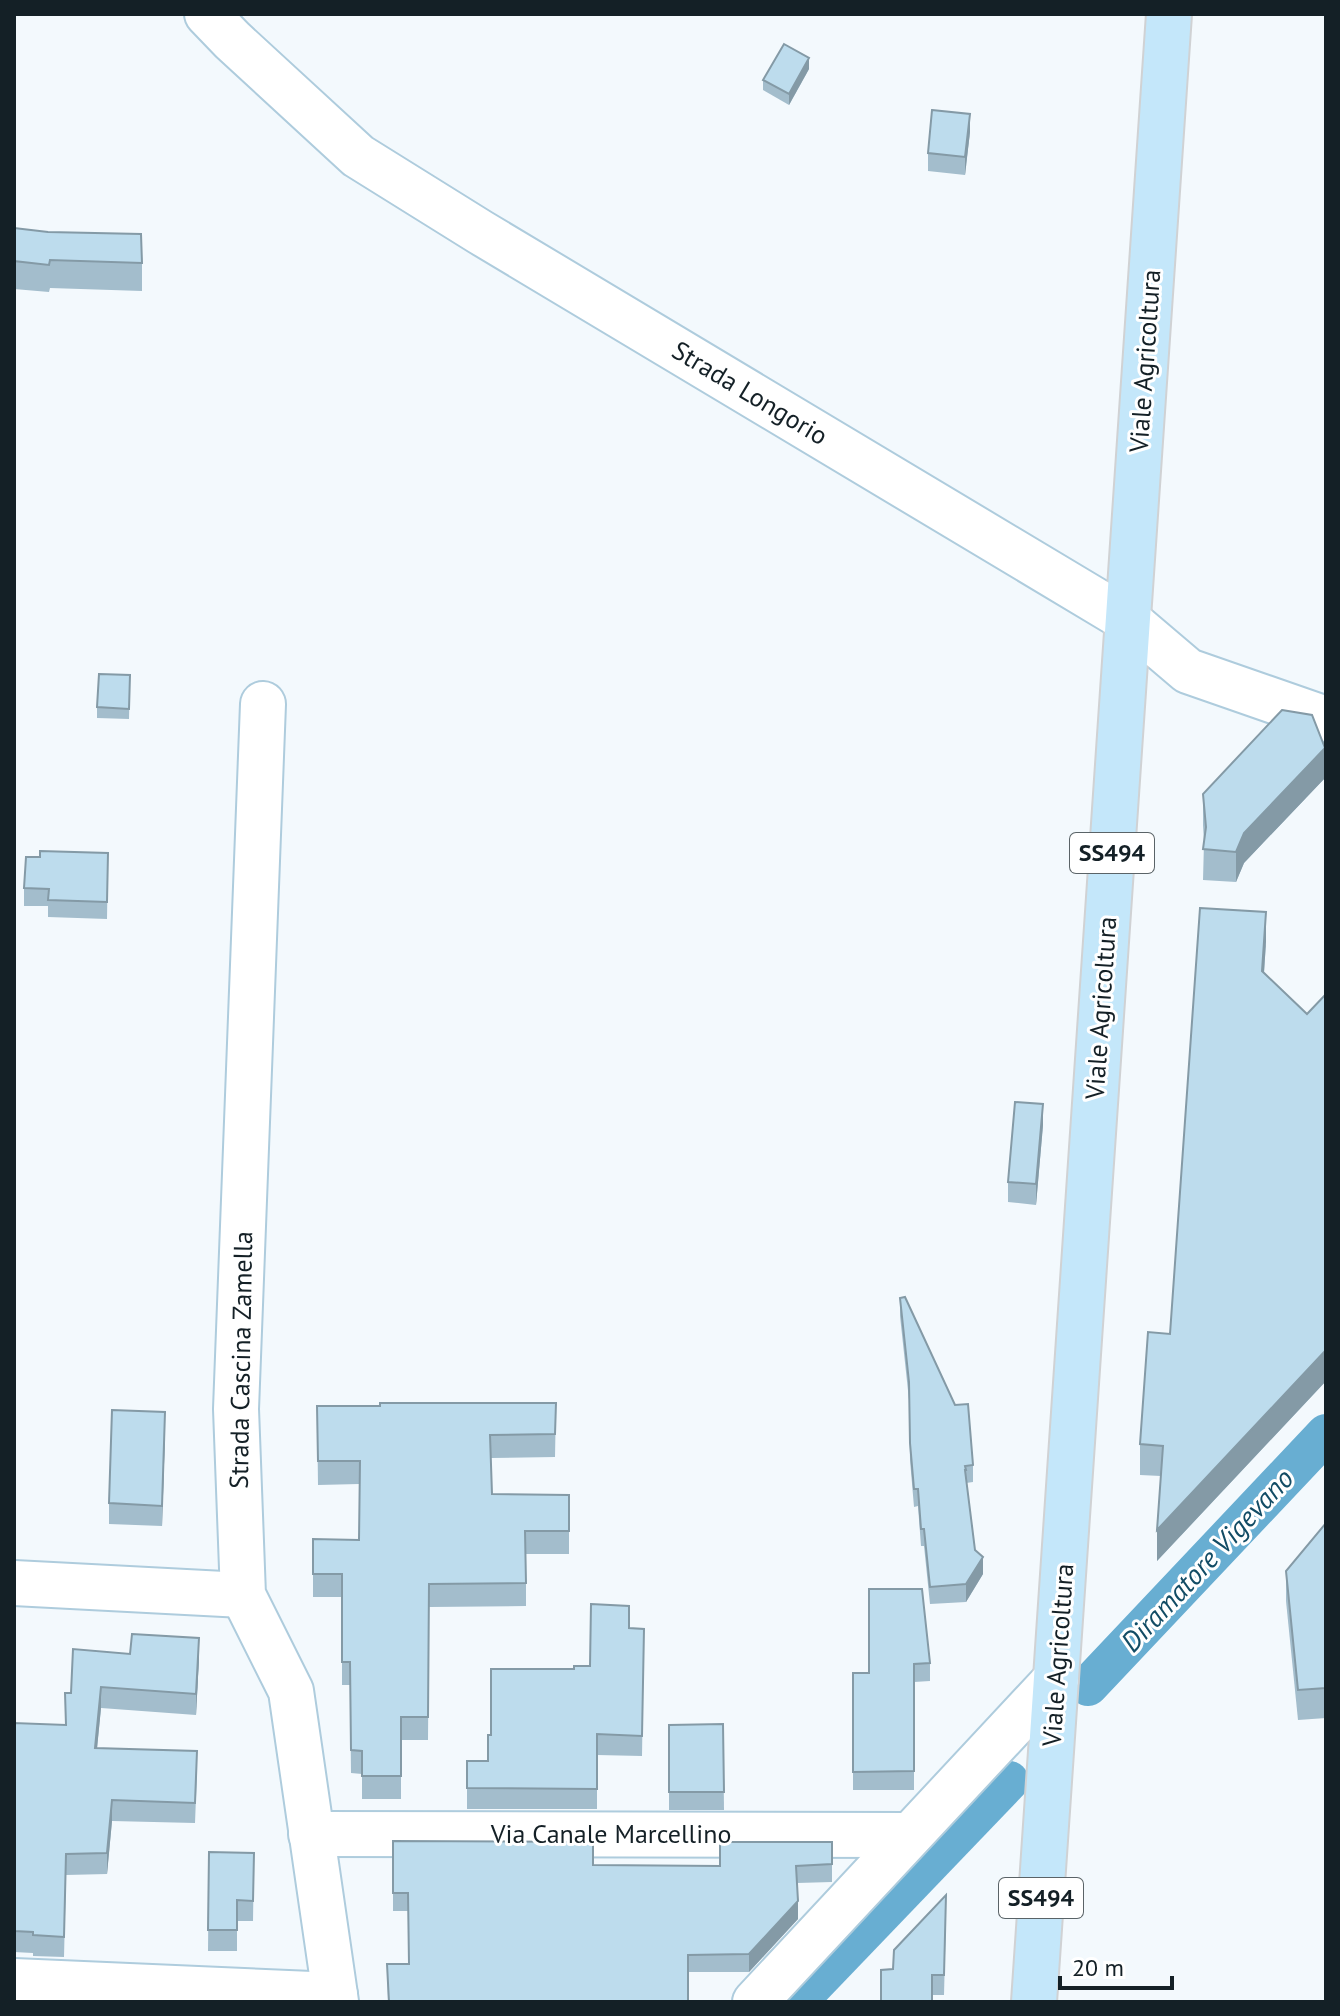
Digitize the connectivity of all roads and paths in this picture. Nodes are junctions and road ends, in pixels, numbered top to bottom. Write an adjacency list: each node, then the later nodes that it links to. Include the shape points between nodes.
1 (207, 14): 3 (street, Strada Longorio, via 358,156)
2 (1169, 14): 3 (main road, Viale Agricoltura / SS494)
3 (1128, 620): 5 (street, Strada Longorio, via 1188,671); 8 (main road, Viale Agricoltura / SS494)
4 (263, 704): 7 (street, Strada Cascina Zamella, via 236,1409)
5 (1326, 719)
6 (14, 1583): 7 (street)
7 (243, 1595): 9 (street, Strada Cascina Zamella, via 291,1691)
8 (1055, 1686): 10 (street); 14 (main road, Viale Agricoltura / SS494)
9 (311, 1834): 10 (street, Via Canale Marcellino); 12 (street, Strada Cascina Zamella)
10 (910, 1835): 13 (street)
11 (14, 1981): 12 (street)
12 (336, 1998)
13 (755, 2002)
14 (1034, 2002)

